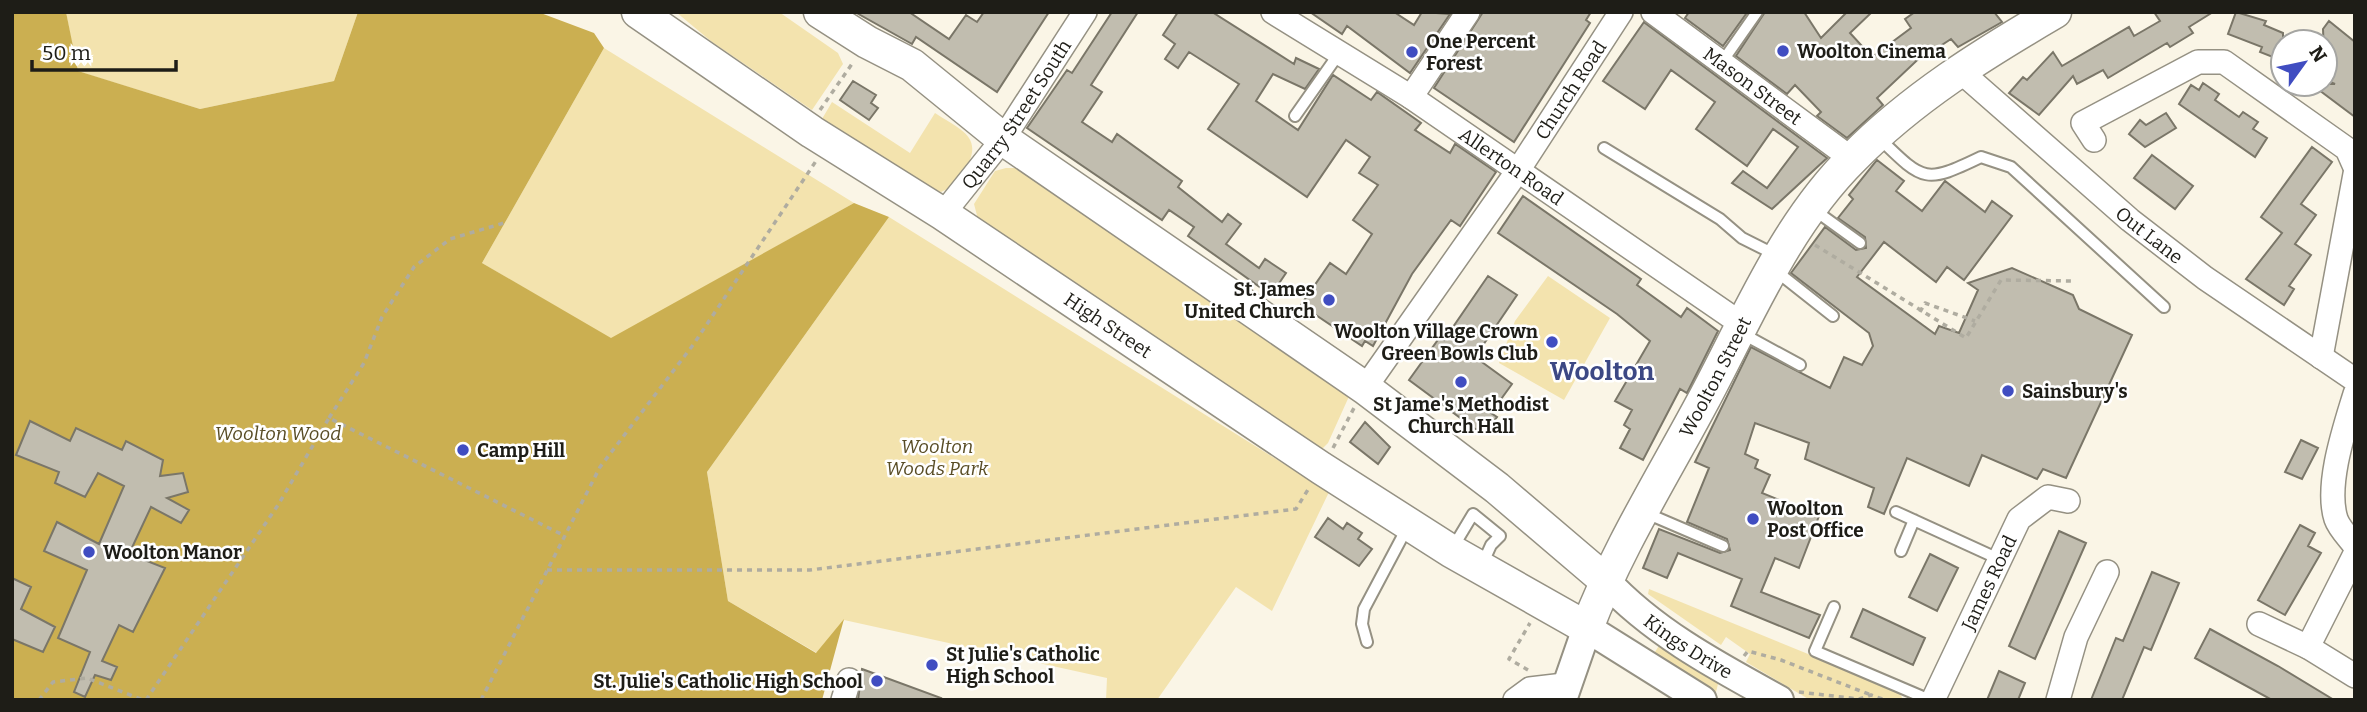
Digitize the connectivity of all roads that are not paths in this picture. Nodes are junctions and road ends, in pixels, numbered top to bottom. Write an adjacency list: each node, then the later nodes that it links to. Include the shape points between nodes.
1 (638, 12): 23 (main road, High Street)
2 (820, 12): 17 (main road, via 912,65)
3 (1085, 12): 17 (street, Quarry Street South)
4 (1273, 12): 10 (street, Allerton Road)
5 (1468, 12): 13 (street)
6 (1621, 12): 21 (street, Church Road)
7 (1653, 12): 11 (street, Mason Street)
8 (1757, 12): 11 (lane)
9 (2054, 12): 12 (main road, Woolton Street)
10 (1340, 52): 13 (street, Allerton Road); 14 (lane)
11 (1722, 62): 19 (street, Mason Street)
12 (1959, 70): 16 (main road, Woolton Street); 30 (street, Out Lane, via 2130,220)
13 (1411, 97): 21 (street, Allerton Road)
14 (1295, 116)
15 (2083, 122): 20 (street, via 2198,62 2224,62 2347,149)
16 (1877, 136): 19 (main road, Woolton Street); 27 (lane, via 1905,164 1925,176 1941,176 1982,157 2011,167)
17 (1003, 139): 23 (street, Quarry Street South); 33 (main road)
18 (1604, 148): 24 (lane, via 1720,219 1742,238)
19 (1852, 159): 24 (main road, Woolton Street)
20 (2355, 167)
21 (1519, 169): 29 (street, Allerton Road); 33 (street, Church Road)
22 (2355, 174): 26 (street)
23 (943, 214): 39 (main road, High Street)
24 (1790, 241): 25 (lane); 28 (lane); 29 (main road, Woolton Street)
25 (1860, 243)
26 (2346, 277): 30 (street)
27 (2164, 307)
28 (1833, 316)
29 (1742, 329): 31 (lane); 36 (main road, Woolton Street)
30 (2321, 357): 32 (street, Out Lane)
31 (1800, 365)
32 (2355, 380)
33 (1365, 388): 48 (main road, via 1497,488)
34 (2355, 394): 41 (street, via 2334,484 2336,519)
35 (2068, 501): 45 (street, James Road, via 2048,497 2019,519)
36 (1643, 512): 40 (lane); 48 (main road, Woolton Street)
37 (1896, 512): 38 (lane)
38 (1914, 520): 43 (lane); 45 (lane)
39 (1409, 524): 42 (main road, High Street); 52 (lane, via 1364,610)
40 (1723, 546)
41 (2355, 546)
42 (1451, 551): 46 (main road, High Street); 46 (lane, via 1473,514 1500,536)
43 (1901, 551)
44 (2355, 554): 53 (street)
45 (2001, 559): 59 (street, James Road)
46 (1480, 569): 51 (main road, High Street)
47 (2107, 572): 60 (street, via 2076,637)
48 (1605, 580): 51 (main road, Woolton Street); 58 (street, Kings Drive, via 1639,613)
49 (1834, 607): 59 (lane, via 1815,651)
50 (2259, 624): 53 (street)
51 (1587, 628): 55 (street, Woolton Street); 57 (street, Kings Drive)
52 (1367, 642)
53 (2308, 647): 54 (street)
54 (2355, 676)
55 (1563, 692): 56 (street, Woolton Street, via 1530,689)
56 (1515, 700)
57 (1703, 700)
58 (1779, 700)
59 (1931, 700)
60 (2058, 700)

